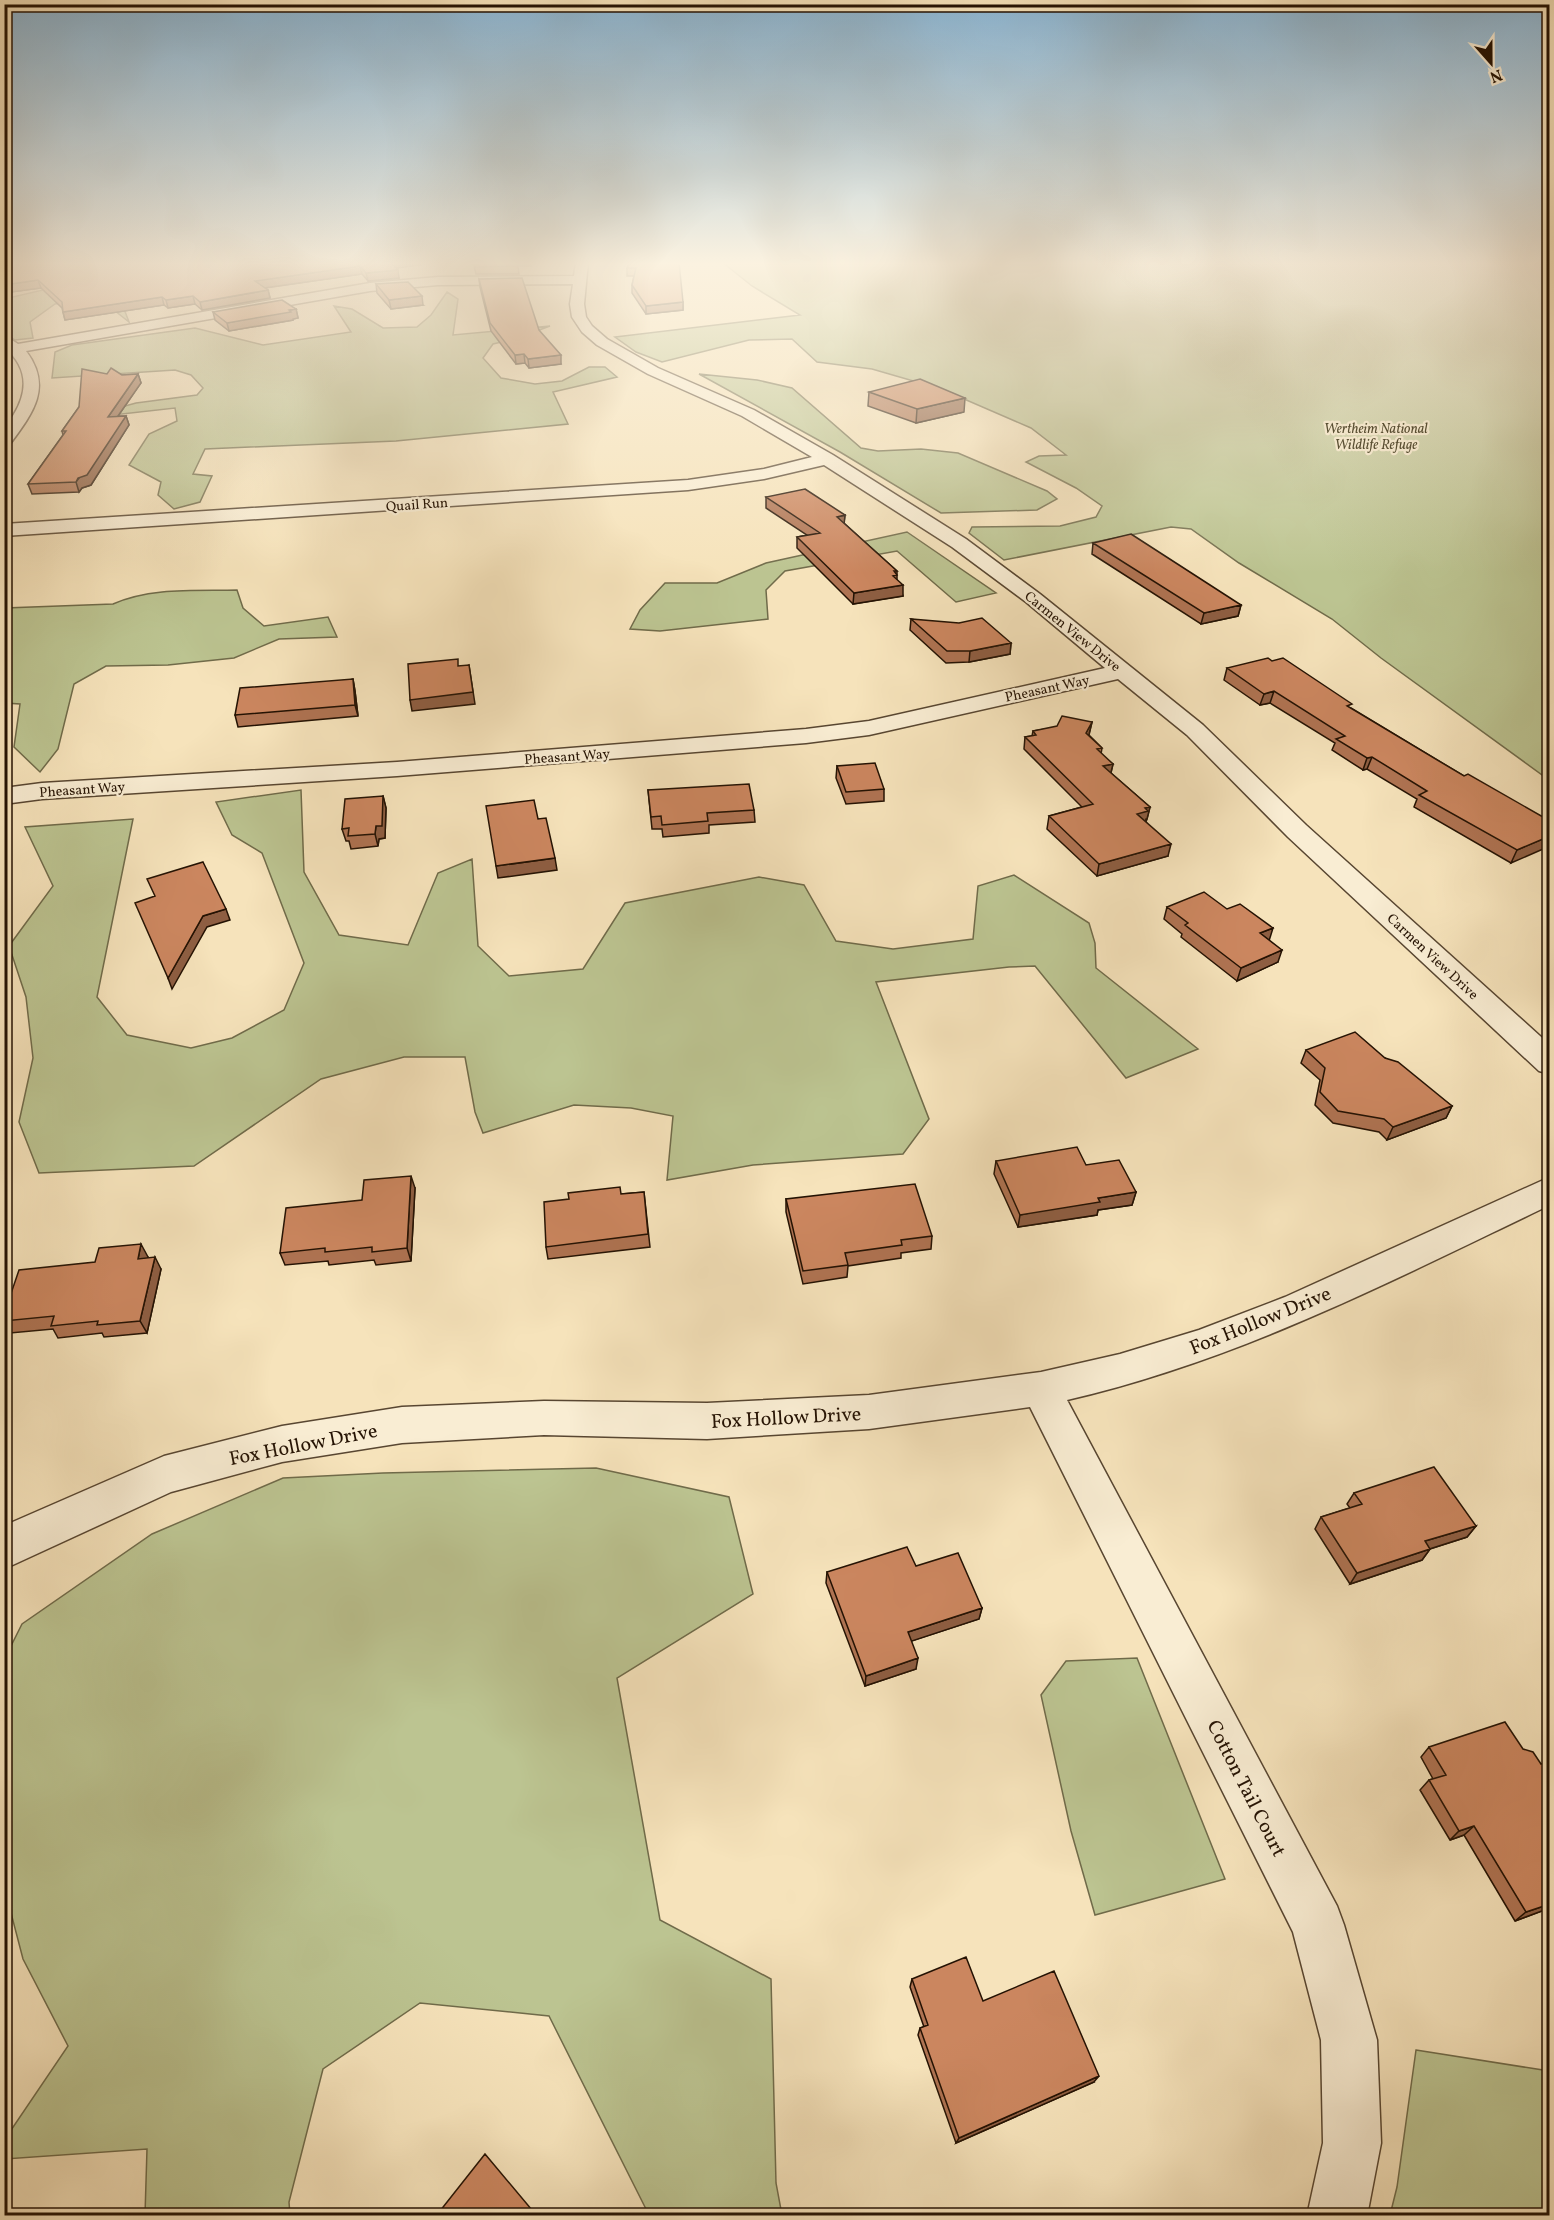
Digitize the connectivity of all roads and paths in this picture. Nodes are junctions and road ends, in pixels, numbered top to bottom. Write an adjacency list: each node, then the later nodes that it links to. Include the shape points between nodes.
1 (28, 366): 3 (street, via 34,385 32,398 23,417)
2 (644, 366): 4 (street, Carmen View Drive, via 748,413)
3 (4, 440)
4 (827, 459): 5 (street, Quail Run, via 764,474 688,485); 6 (street, Carmen View Drive, via 959,543)
5 (4, 530)
6 (1123, 671): 7 (street, Pheasant Way, via 869,728 806,736); 8 (street, Carmen View Drive, via 1238,770 1297,831)
7 (4, 796)
8 (1550, 1063)
9 (1550, 1190): 10 (street, Fox Hollow Drive, via 1298,1308 1120,1371)
10 (1041, 1389): 11 (street, Fox Hollow Drive, via 834,1414 707,1421 544,1418 402,1425 282,1444 164,1475); 12 (street, Cotton Tail Court, via 1318,1925 1349,2040 1352,2143)
11 (4, 1549)
12 (1337, 2216)

